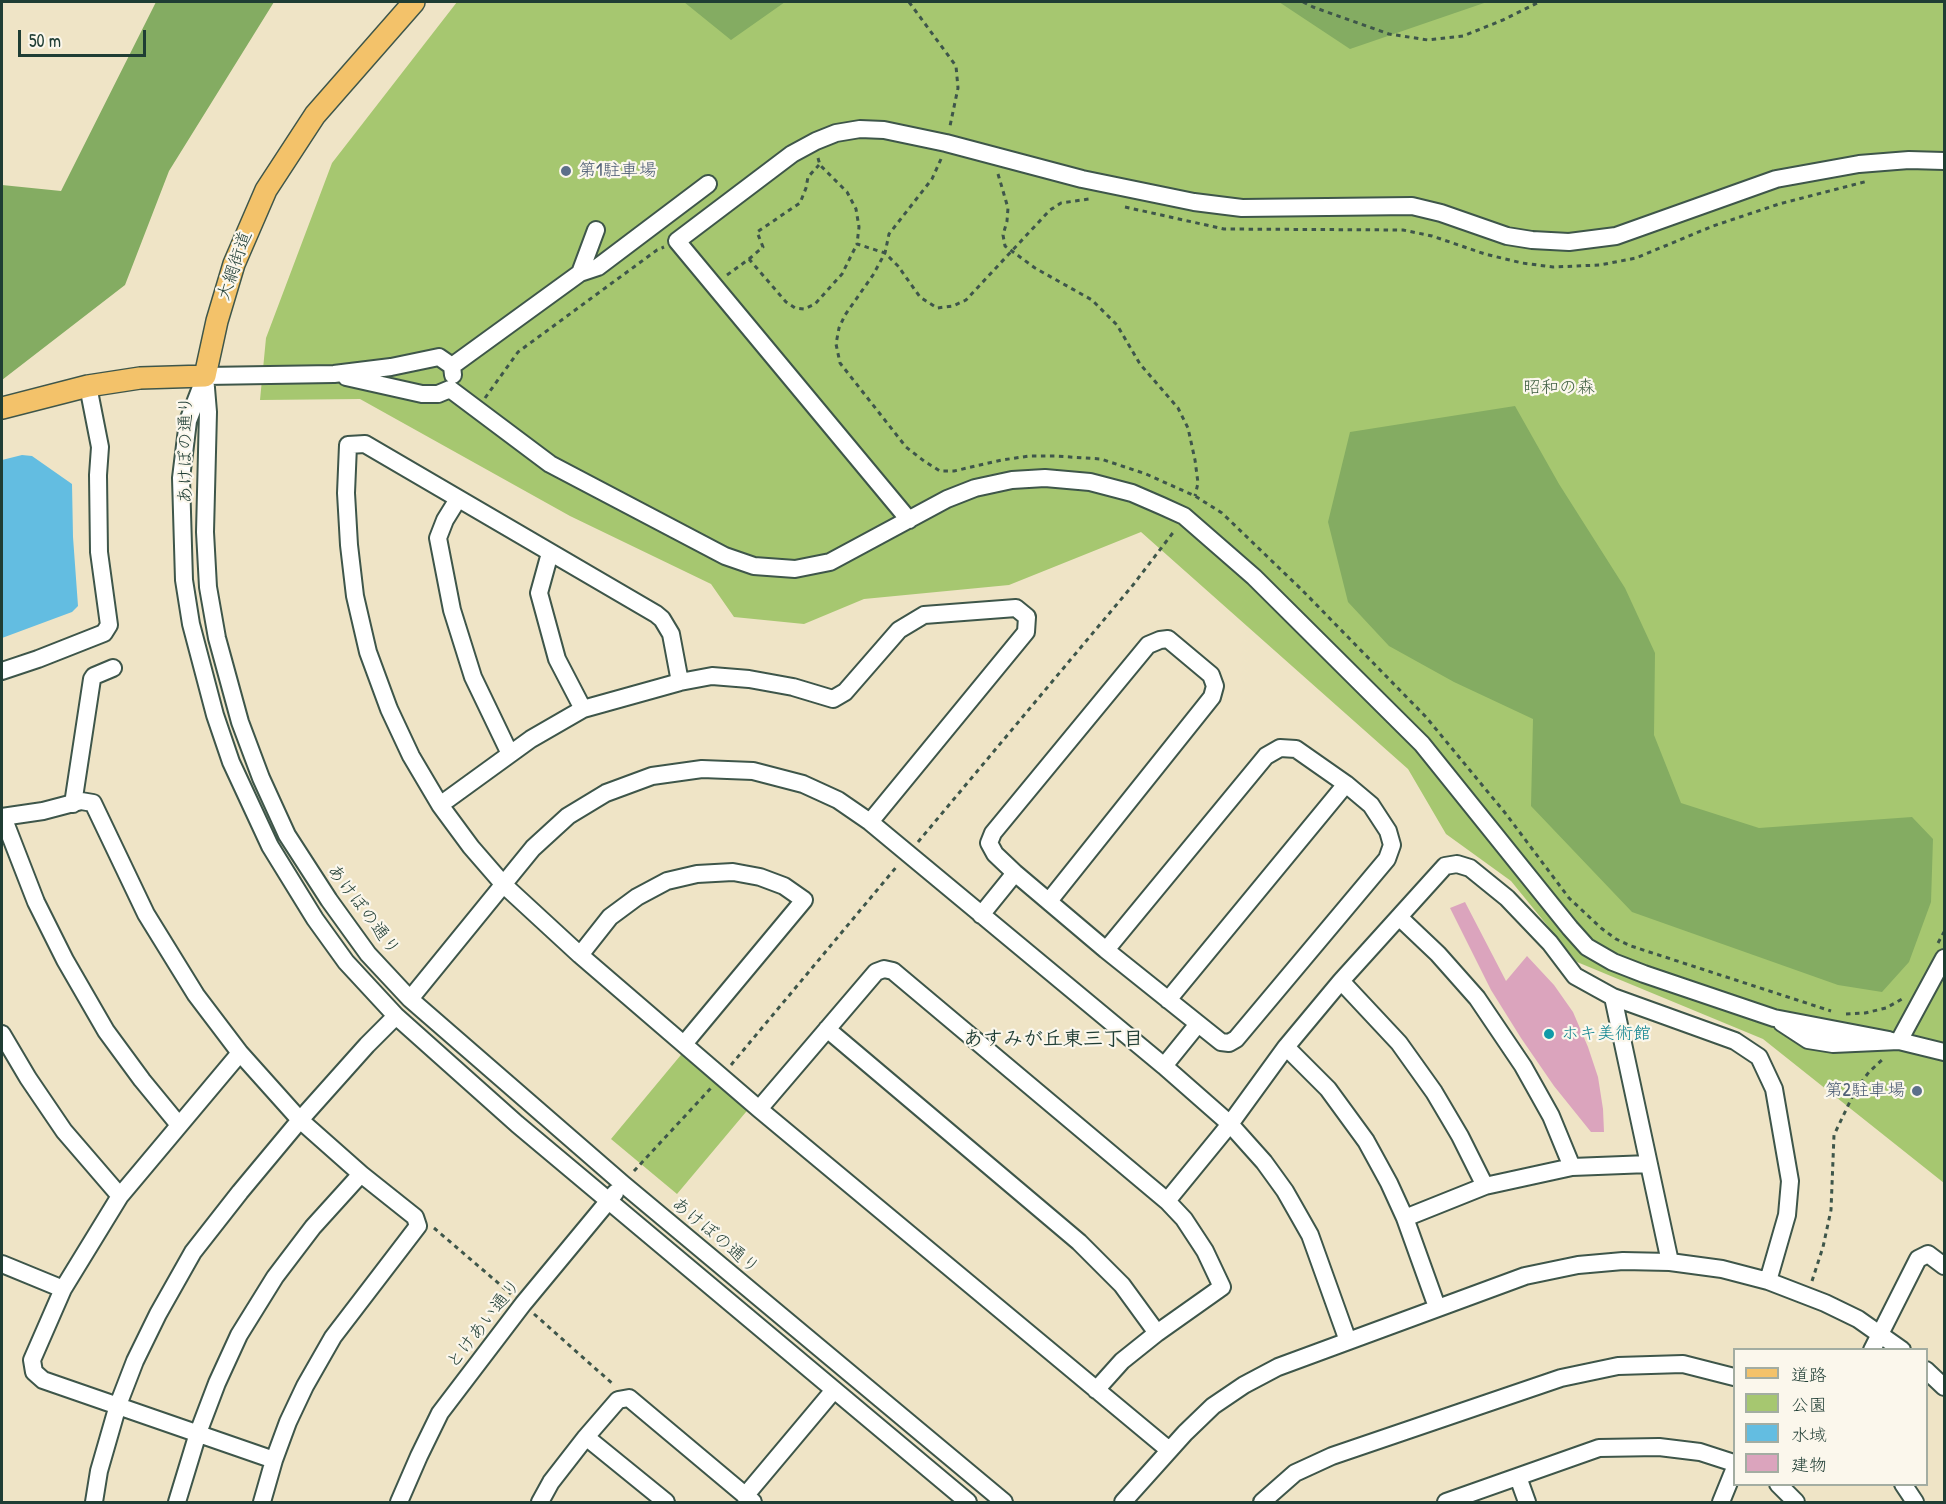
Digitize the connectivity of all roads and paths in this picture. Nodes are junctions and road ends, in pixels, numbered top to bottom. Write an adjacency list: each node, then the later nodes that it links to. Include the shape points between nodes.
1 (414, 2): 22 (main road, 大網街道, via 315,115 266,189 234,264)
2 (909, 2): 6 (path, via 956,66 958,88)
3 (1303, 2): 4 (path, via 1389,34 1428,40 1463,36)
4 (1539, 2)
5 (816, 141): 6 (street, via 860,129); 8 (path); 14 (street, via 792,154)
6 (946, 143): 7 (street, via 1082,179 1194,202 1242,208 1412,206 1507,236 1569,242 1616,236 1776,179 1859,164); 16 (path, via 932,179 889,234)
7 (1944, 161)
8 (819, 165): 15 (path, via 847,192 856,209 860,226); 17 (path, via 808,177 800,203 757,232 763,247)
9 (1874, 180): 12 (path, via 1713,226 1636,258 1600,265 1553,267 1485,254 1403,230 1224,229)
10 (708, 184): 18 (street, via 598,267)
11 (1091, 199): 16 (path, via 1061,203 1050,210 966,300 953,306 937,308 920,297)
12 (1123, 206)
13 (596, 230): 18 (street)
14 (677, 241): 19 (street); 26 (path, via 657,250 518,352)
15 (857, 244): 16 (path); 17 (path, via 842,274 815,304 804,309 786,302)
16 (885, 253): 50 (path, via 845,315 836,344 840,363 906,447 924,461 940,471 954,471 1029,456 1101,459 1187,492 1222,513 1426,717 1569,898 1616,939 1840,1014 1887,1008)
17 (749, 259): 19 (path)
18 (580, 273): 20 (street)
19 (713, 285): 28 (street)
20 (452, 366): 21 (street, via 439,357); 24 (street)
21 (334, 374): 22 (street); 24 (street, via 422,394)
22 (205, 376): 23 (main road, via 140,378); 52 (street, あけぼの通り, via 208,587 217,638 240,722 287,835 368,954); 54 (street, あけぼの通り, via 188,421 181,478 182,532 191,624 214,715 252,809 294,887 346,962)
23 (88, 386): 25 (main road); 31 (street, via 100,447 99,552 109,625 104,633)
24 (450, 389): 26 (street)
25 (2, 408)
26 (477, 409): 28 (street, via 550,464 725,556 754,566 795,569 830,562)
27 (458, 499): 29 (street); 34 (street, via 438,538 452,610 472,677); 37 (street, via 365,444 348,445 349,545 355,596 368,652 411,756)
28 (909, 520): 58 (street, via 975,488 1045,478 1090,482 1132,493 1184,516 1254,577 1422,744 1587,946 1644,974 1774,1018)
29 (550, 553): 32 (street, via 662,619 671,634); 33 (street, via 539,593 557,659)
30 (113, 668): 36 (street, via 92,679)
31 (2, 671)
32 (680, 682): 33 (street); 39 (street, via 712,676 749,679 833,699 845,692 898,630 924,615 1016,608 1027,617 1026,632)
33 (583, 709): 34 (street)
34 (510, 754): 37 (street)
35 (1346, 784): 46 (street, via 1296,749 1280,748 1266,756); 53 (street); 55 (street, via 1371,805 1389,831 1392,844 1387,859 1236,1039 1221,1042)
36 (73, 804): 38 (street); 62 (street, via 93,803 146,914 196,995)
37 (440, 805): 41 (street)
38 (2, 817): 67 (street, via 36,902 65,960 106,1031)
39 (870, 822): 41 (street, via 838,800 803,784 753,771 702,769 652,776 606,793 568,816 533,848); 43 (street)
40 (1015, 873): 42 (street); 42 (street, via 994,854 989,843 993,834 1148,645 1168,639 1210,675 1215,686 1212,697); 43 (street)
41 (504, 885): 48 (street); 52 (street)
42 (1049, 901): 46 (street)
43 (981, 915): 63 (street)
44 (1400, 917): 49 (street); 51 (street, via 1445,866 1470,868 1507,898 1575,976); 69 (street, via 1477,998 1551,1116)
45 (1944, 932): 47 (path)
46 (1106, 950): 53 (street)
47 (1939, 954): 58 (street)
48 (580, 955): 59 (street); 59 (street, via 610,917 667,881 733,872 784,886 804,900)
49 (1341, 981): 60 (street); 72 (street, via 1399,1043 1420,1072 1460,1136)
50 (1907, 994)
51 (1613, 997): 68 (street); 80 (street, via 1735,1041 1759,1057 1774,1089 1790,1181 1787,1215)
52 (410, 999): 71 (street, あけぼの通り)
53 (1168, 999): 55 (street)
54 (396, 1016): 65 (street); 74 (street, あけぼの通り)
55 (1198, 1024): 63 (street)
56 (827, 1029): 64 (street); 75 (street, via 876,972 893,971); 84 (street, via 1079,1242 1122,1285)
57 (2, 1034): 73 (street, via 64,1131)
58 (1894, 1040): 61 (street); 82 (path, via 1856,1089 1834,1135 1831,1210)
59 (684, 1044): 64 (street)
60 (1286, 1047): 66 (street); 76 (street, via 1328,1089 1366,1141)
61 (1944, 1052)
62 (240, 1053): 65 (street); 67 (street)
63 (1164, 1066): 66 (street)
64 (759, 1109): 93 (street)
65 (300, 1120): 70 (street); 94 (street, via 193,1252 158,1314)
66 (1230, 1124): 75 (street); 86 (street, via 1285,1191 1310,1235)
67 (179, 1125): 73 (street)
68 (1649, 1164): 69 (street); 77 (street)
69 (1572, 1167): 72 (street)
70 (361, 1174): 95 (street, via 275,1277 239,1335); 98 (street, via 415,1217 418,1226 333,1336 305,1386)
71 (622, 1184): 74 (street, とけあい通り); 112 (street, あけぼの通り)
72 (1485, 1186): 76 (street)
73 (120, 1196): 81 (street)
74 (609, 1201): 92 (street, あけぼの通り); 105 (street, とけあい通り, via 440,1413)
75 (1167, 1201): 84 (street, via 1205,1251 1222,1287)
76 (1404, 1218): 83 (street)
77 (1670, 1262): 80 (street, via 1722,1269); 83 (street, via 1578,1265 1536,1274)
78 (2, 1264): 81 (street)
79 (1944, 1266): 85 (street, via 1928,1254 1918,1259)
80 (1768, 1281): 82 (street)
81 (63, 1289): 94 (street, via 32,1360 34,1372 44,1380)
82 (1807, 1296): 85 (street, via 1858,1319)
83 (1437, 1307): 86 (street)
84 (1158, 1333): 93 (street, via 1122,1361)
85 (1881, 1335): 87 (street); 88 (street)
86 (1348, 1341): 97 (street, via 1278,1367 1244,1385 1213,1406)
87 (1873, 1348)
88 (1899, 1348)
89 (1928, 1372): 91 (street)
90 (1733, 1377): 114 (street, via 1683,1364 1618,1366 1561,1378 1332,1456 1295,1473)
91 (1944, 1387)
92 (834, 1390): 104 (street); 111 (street, あけぼの通り)
93 (1096, 1390): 97 (street)
94 (118, 1405): 95 (street); 106 (street)
95 (198, 1432): 98 (street); 107 (street)
96 (586, 1437): 104 (street, via 618,1400 629,1398); 109 (street); 110 (street)
97 (1169, 1450): 113 (street)
98 (274, 1460): 108 (street)
99 (1733, 1464): 101 (street, via 1700,1452 1659,1447 1599,1448)
100 (1733, 1473): 117 (street)
101 (1518, 1476): 115 (street); 116 (street)
102 (1779, 1486): 118 (street)
103 (1904, 1486): 119 (street)
104 (749, 1499)
105 (400, 1502)
106 (94, 1503)
107 (177, 1503)
108 (262, 1503)
109 (540, 1503)
110 (666, 1503)
111 (968, 1503)
112 (1004, 1503)
113 (1123, 1503)
114 (1262, 1503)
115 (1446, 1503)
116 (1527, 1503)
117 (1721, 1503)
118 (1797, 1503)
119 (1916, 1503)

